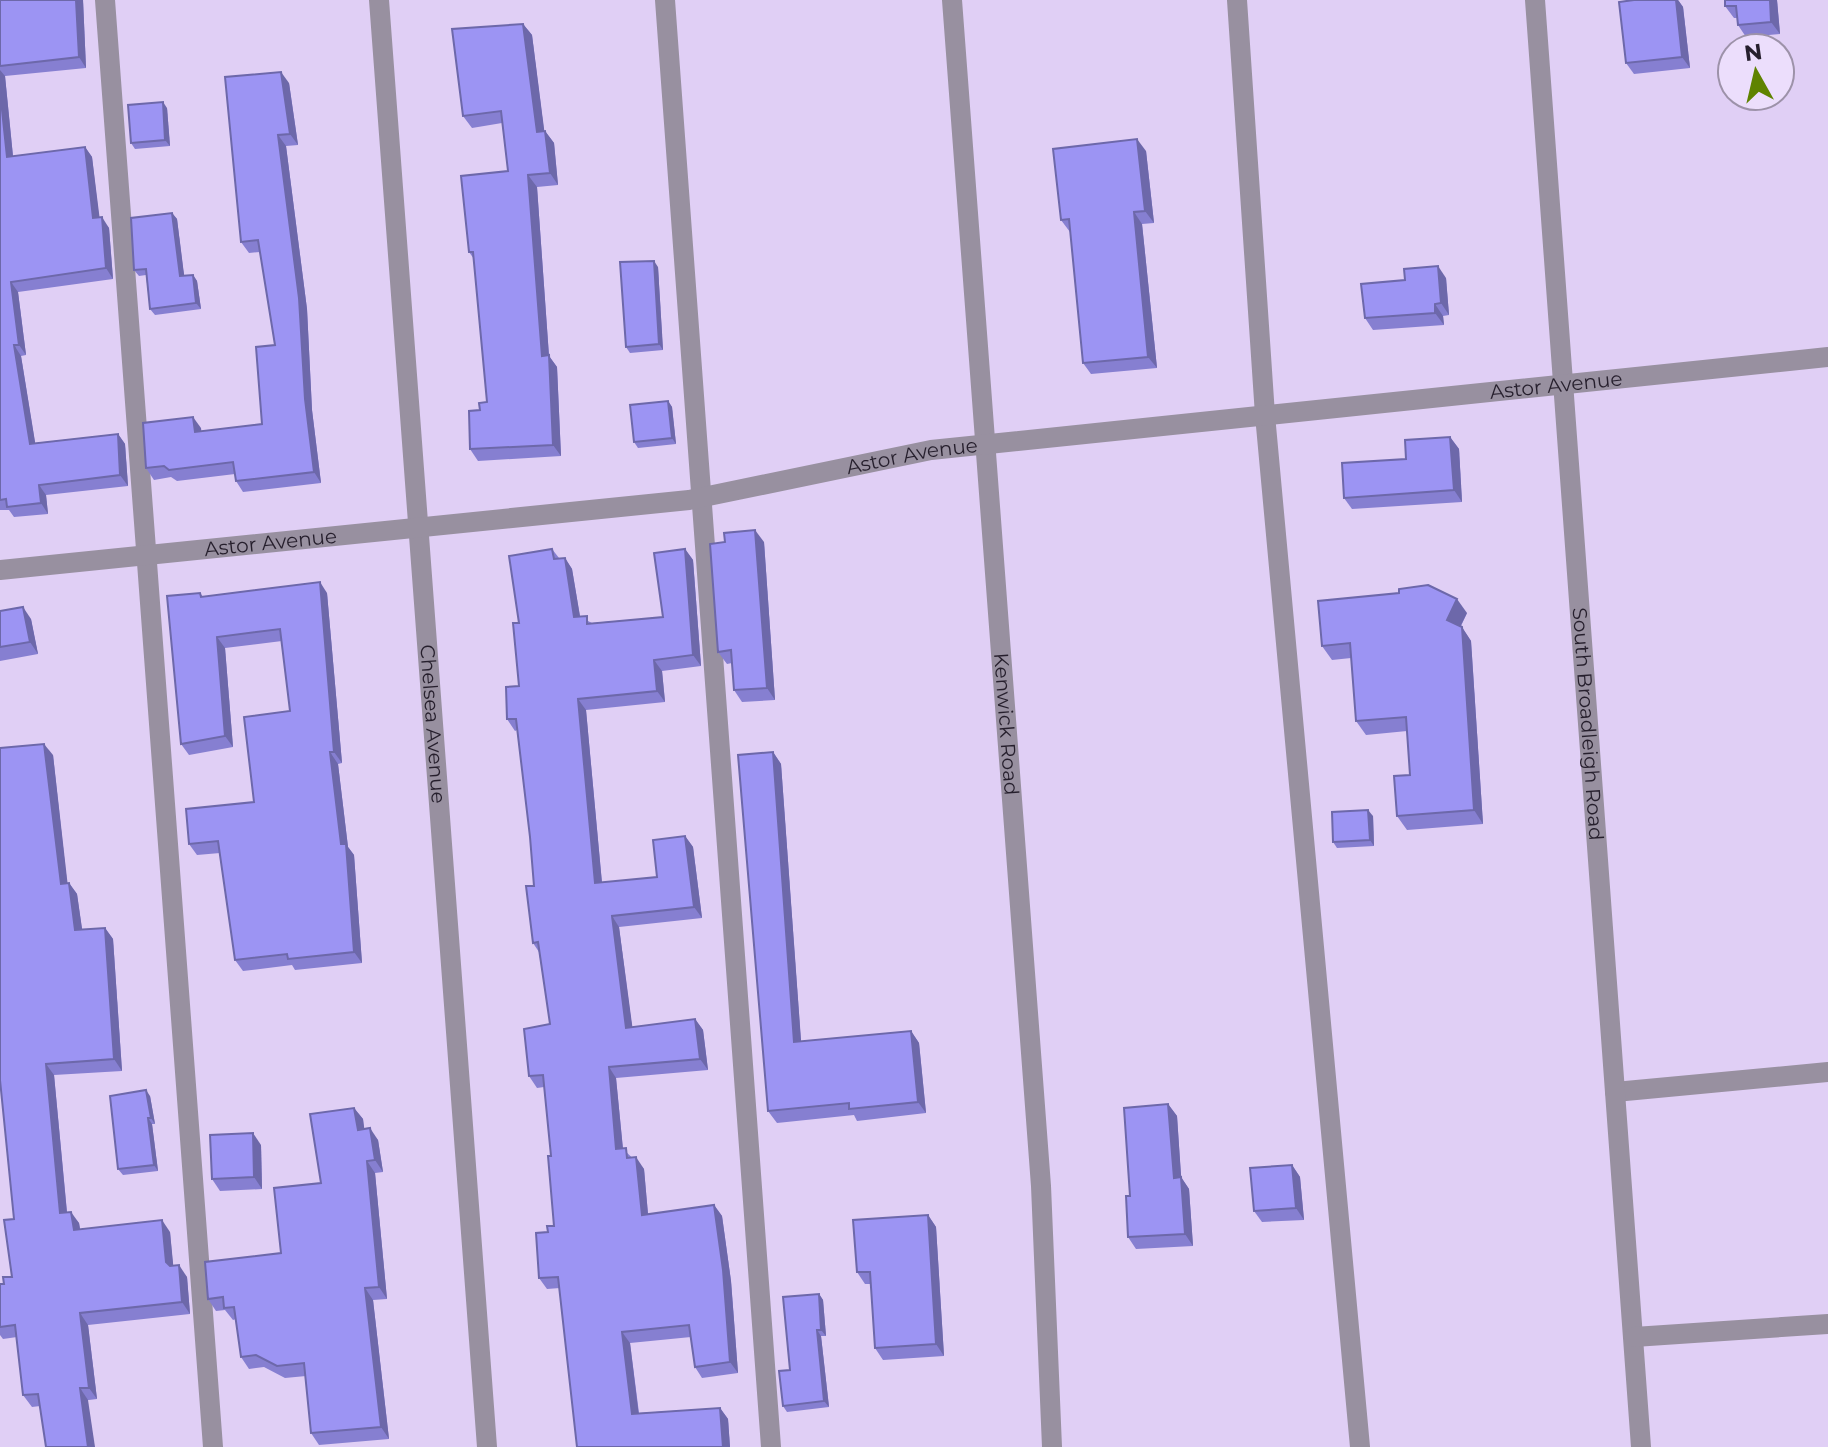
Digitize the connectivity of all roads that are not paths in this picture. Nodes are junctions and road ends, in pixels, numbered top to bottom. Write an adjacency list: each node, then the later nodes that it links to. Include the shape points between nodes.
1 (105, 0): 13 (street)
2 (379, 0): 12 (street, Chelsea Avenue)
3 (665, 0): 11 (street)
4 (952, 0): 10 (street, Kenwick Road)
5 (1237, 0): 9 (street)
6 (1535, 0): 8 (street, South Broadleigh Road)
7 (1828, 357): 8 (street, Astor Avenue)
8 (1564, 384): 9 (street, Astor Avenue); 16 (street, South Broadleigh Road)
9 (1265, 415): 10 (street, Astor Avenue); 23 (street)
10 (985, 444): 11 (street, Astor Avenue); 22 (street, Kenwick Road, via 1041,1186)
11 (700, 497): 12 (street, Astor Avenue); 21 (street)
12 (418, 527): 13 (street, Astor Avenue); 20 (street, Chelsea Avenue)
13 (146, 558): 14 (street, Astor Avenue); 19 (street)
14 (0, 570)
15 (1828, 1072): 16 (street)
16 (1615, 1092): 18 (street, South Broadleigh Road)
17 (1828, 1324): 18 (street)
18 (1634, 1337): 24 (street, South Broadleigh Road)
19 (213, 1447)
20 (487, 1447)
21 (771, 1447)
22 (1052, 1447)
23 (1360, 1447)
24 (1641, 1447)

